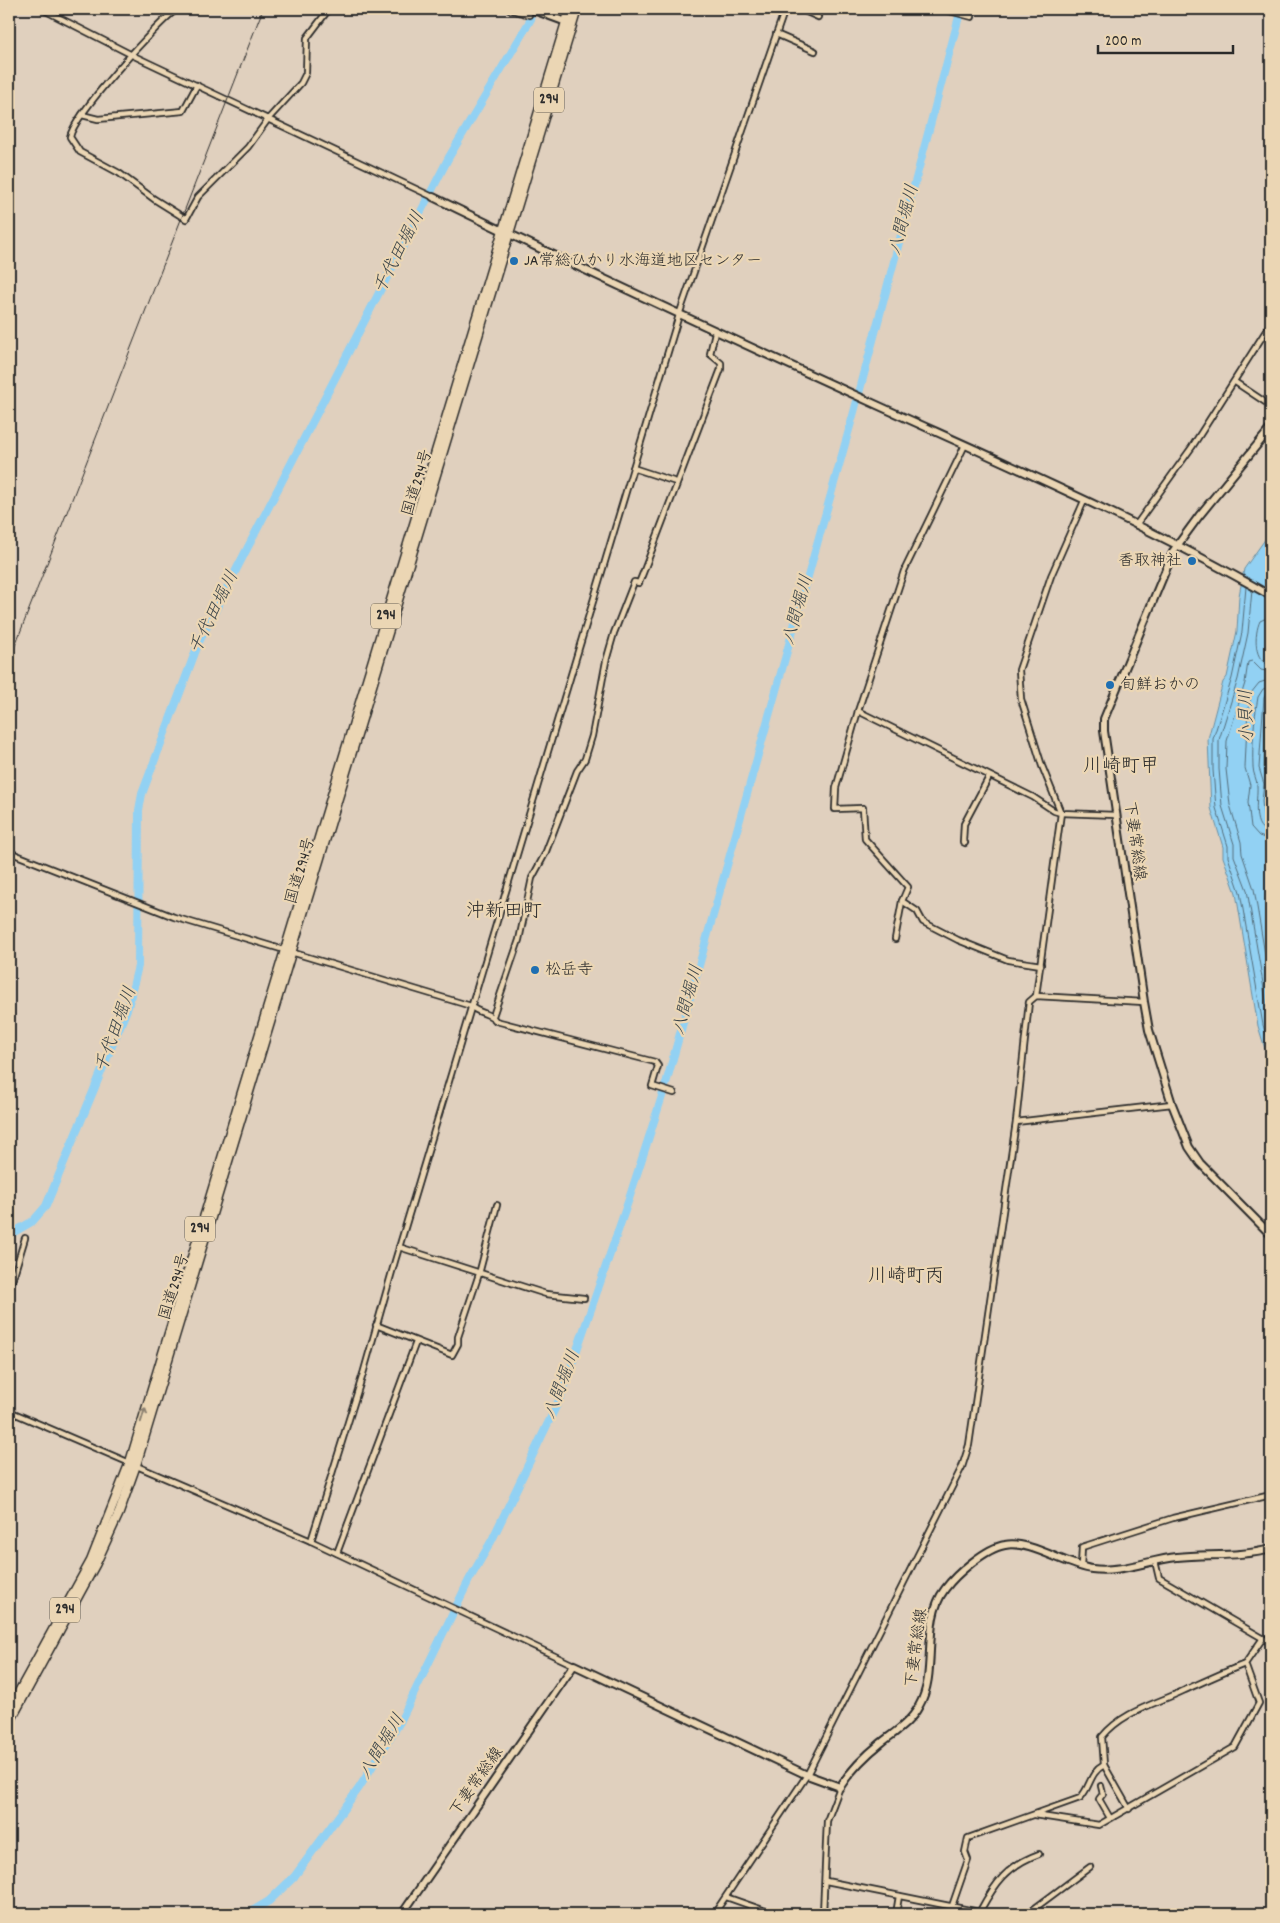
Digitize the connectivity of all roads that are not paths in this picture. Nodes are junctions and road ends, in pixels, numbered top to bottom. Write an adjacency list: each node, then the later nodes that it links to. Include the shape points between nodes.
1 (42, 9): 16 (street)
2 (177, 9): 16 (street)
3 (329, 9): 19 (street, via 307,38 306,73 301,83)
4 (509, 9): 10 (street)
5 (570, 9): 13 (highway, 国道294号 / 294)
6 (577, 9): 13 (highway, 国道294号 / 294)
7 (785, 9): 14 (street)
8 (800, 9): 11 (street)
9 (942, 9): 12 (street)
10 (530, 12): 13 (main road)
11 (818, 17)
12 (971, 17)
13 (569, 23): 21 (highway, 国道294号 / 294)
14 (776, 34): 15 (street); 22 (street)
15 (815, 51)
16 (132, 55): 17 (street); 18 (street)
17 (196, 85): 18 (street, via 183,111 98,119); 19 (street)
18 (82, 114): 19 (street, via 70,137 76,149 119,172 186,219 198,197 248,146)
19 (269, 118): 20 (street)
20 (430, 195): 21 (main road)
21 (506, 232): 22 (main road); 43 (highway, 国道294号 / 294)
22 (679, 315): 24 (main road); 29 (street)
23 (1271, 323): 25 (street)
24 (715, 332): 28 (main road); 30 (street, via 710,354 721,363 721,369)
25 (1235, 382): 26 (street); 32 (street)
26 (1271, 406)
27 (1271, 428): 33 (main road, 下妻常総線)
28 (965, 445): 31 (main road); 35 (street, via 904,571)
29 (633, 468): 30 (street); 47 (street)
30 (676, 482): 48 (street, via 643,573 638,583 634,582 614,632 592,736 545,854 532,878 519,940)
31 (1084, 501): 32 (main road); 37 (street, via 1051,576 1019,670 1021,699)
32 (1136, 525): 33 (main road)
33 (1177, 544): 34 (main road); 38 (main road, 下妻常総線, via 1104,719)
34 (1271, 596)
35 (858, 711): 36 (street); 41 (street, via 836,788 835,809 863,808 865,839 908,887)
36 (989, 777): 37 (street); 39 (street, via 964,824)
37 (1061, 813): 38 (street); 44 (street)
38 (1116, 815): 46 (main road, 下妻常総線)
39 (965, 843)
40 (9, 852): 43 (street, via 174,917)
41 (902, 901): 42 (street); 44 (street, via 917,912 923,922 958,940 1008,960)
42 (895, 939)
43 (288, 952): 47 (street); 62 (highway, 国道294号 / 294)
44 (1041, 965): 45 (street)
45 (1036, 996): 46 (street); 51 (street, via 1029,1002)
46 (1144, 1002): 50 (main road, 下妻常総線)
47 (471, 1006): 48 (street, via 475,1011); 55 (street)
48 (493, 1016): 49 (street, via 496,1021 655,1062 658,1066 652,1086)
49 (674, 1093)
50 (1172, 1104): 51 (street); 53 (main road, 下妻常総線, via 1189,1147 1200,1163)
51 (1016, 1122): 76 (street, via 969,1445 956,1483)
52 (498, 1205): 56 (street)
53 (1271, 1235)
54 (25, 1238): 57 (street)
55 (399, 1247): 56 (street); 59 (street)
56 (479, 1274): 58 (street, via 546,1294); 60 (street, via 452,1355)
57 (9, 1291)
58 (584, 1298)
59 (376, 1326): 60 (street); 64 (street)
60 (416, 1342): 66 (street)
61 (9, 1411): 62 (street)
62 (133, 1464): 64 (street); 73 (highway, 国道294号 / 294, via 91,1561); 74 (highway, 国道294号 / 294, via 119,1513 96,1564)
63 (1271, 1494): 68 (street, via 1173,1518 1082,1547)
64 (310, 1541): 66 (street)
65 (1271, 1549): 67 (main road, 下妻常総線, via 1249,1555 1177,1557)
66 (338, 1553): 72 (street)
67 (1155, 1561): 68 (main road, 下妻常総線, via 1112,1570); 69 (street, via 1159,1578)
68 (1081, 1567): 77 (main road, 下妻常総線, via 1007,1544 990,1550 960,1573 938,1598 920,1706 905,1724 866,1756)
69 (1263, 1638): 70 (street); 71 (street)
70 (1271, 1643)
71 (1245, 1664): 75 (street, via 1205,1679 1119,1720 1102,1737); 79 (street, via 1259,1703 1235,1747)
72 (574, 1665): 76 (main road); 89 (main road, 下妻常総線)
73 (9, 1710)
74 (9, 1723)
75 (1104, 1765): 79 (street); 80 (street, via 1096,1769 1080,1798)
76 (807, 1775): 77 (main road); 86 (street)
77 (840, 1786): 84 (street, via 827,1821)
78 (1101, 1786): 81 (street, via 1103,1794 1099,1799)
79 (1129, 1809): 81 (street)
80 (1032, 1815): 81 (street, via 1099,1825); 87 (street, via 968,1838 965,1852 968,1860)
81 (1110, 1818)
82 (1039, 1854): 88 (street, via 1020,1861 994,1885)
83 (1090, 1867): 94 (street)
84 (826, 1881): 85 (street); 92 (street)
85 (899, 1896): 87 (street); 93 (street)
86 (726, 1897): 90 (street); 91 (street)
87 (952, 1906): 88 (street)
88 (984, 1913)
89 (402, 1914)
90 (714, 1914)
91 (774, 1914)
92 (823, 1914)
93 (896, 1914)
94 (1027, 1914)

